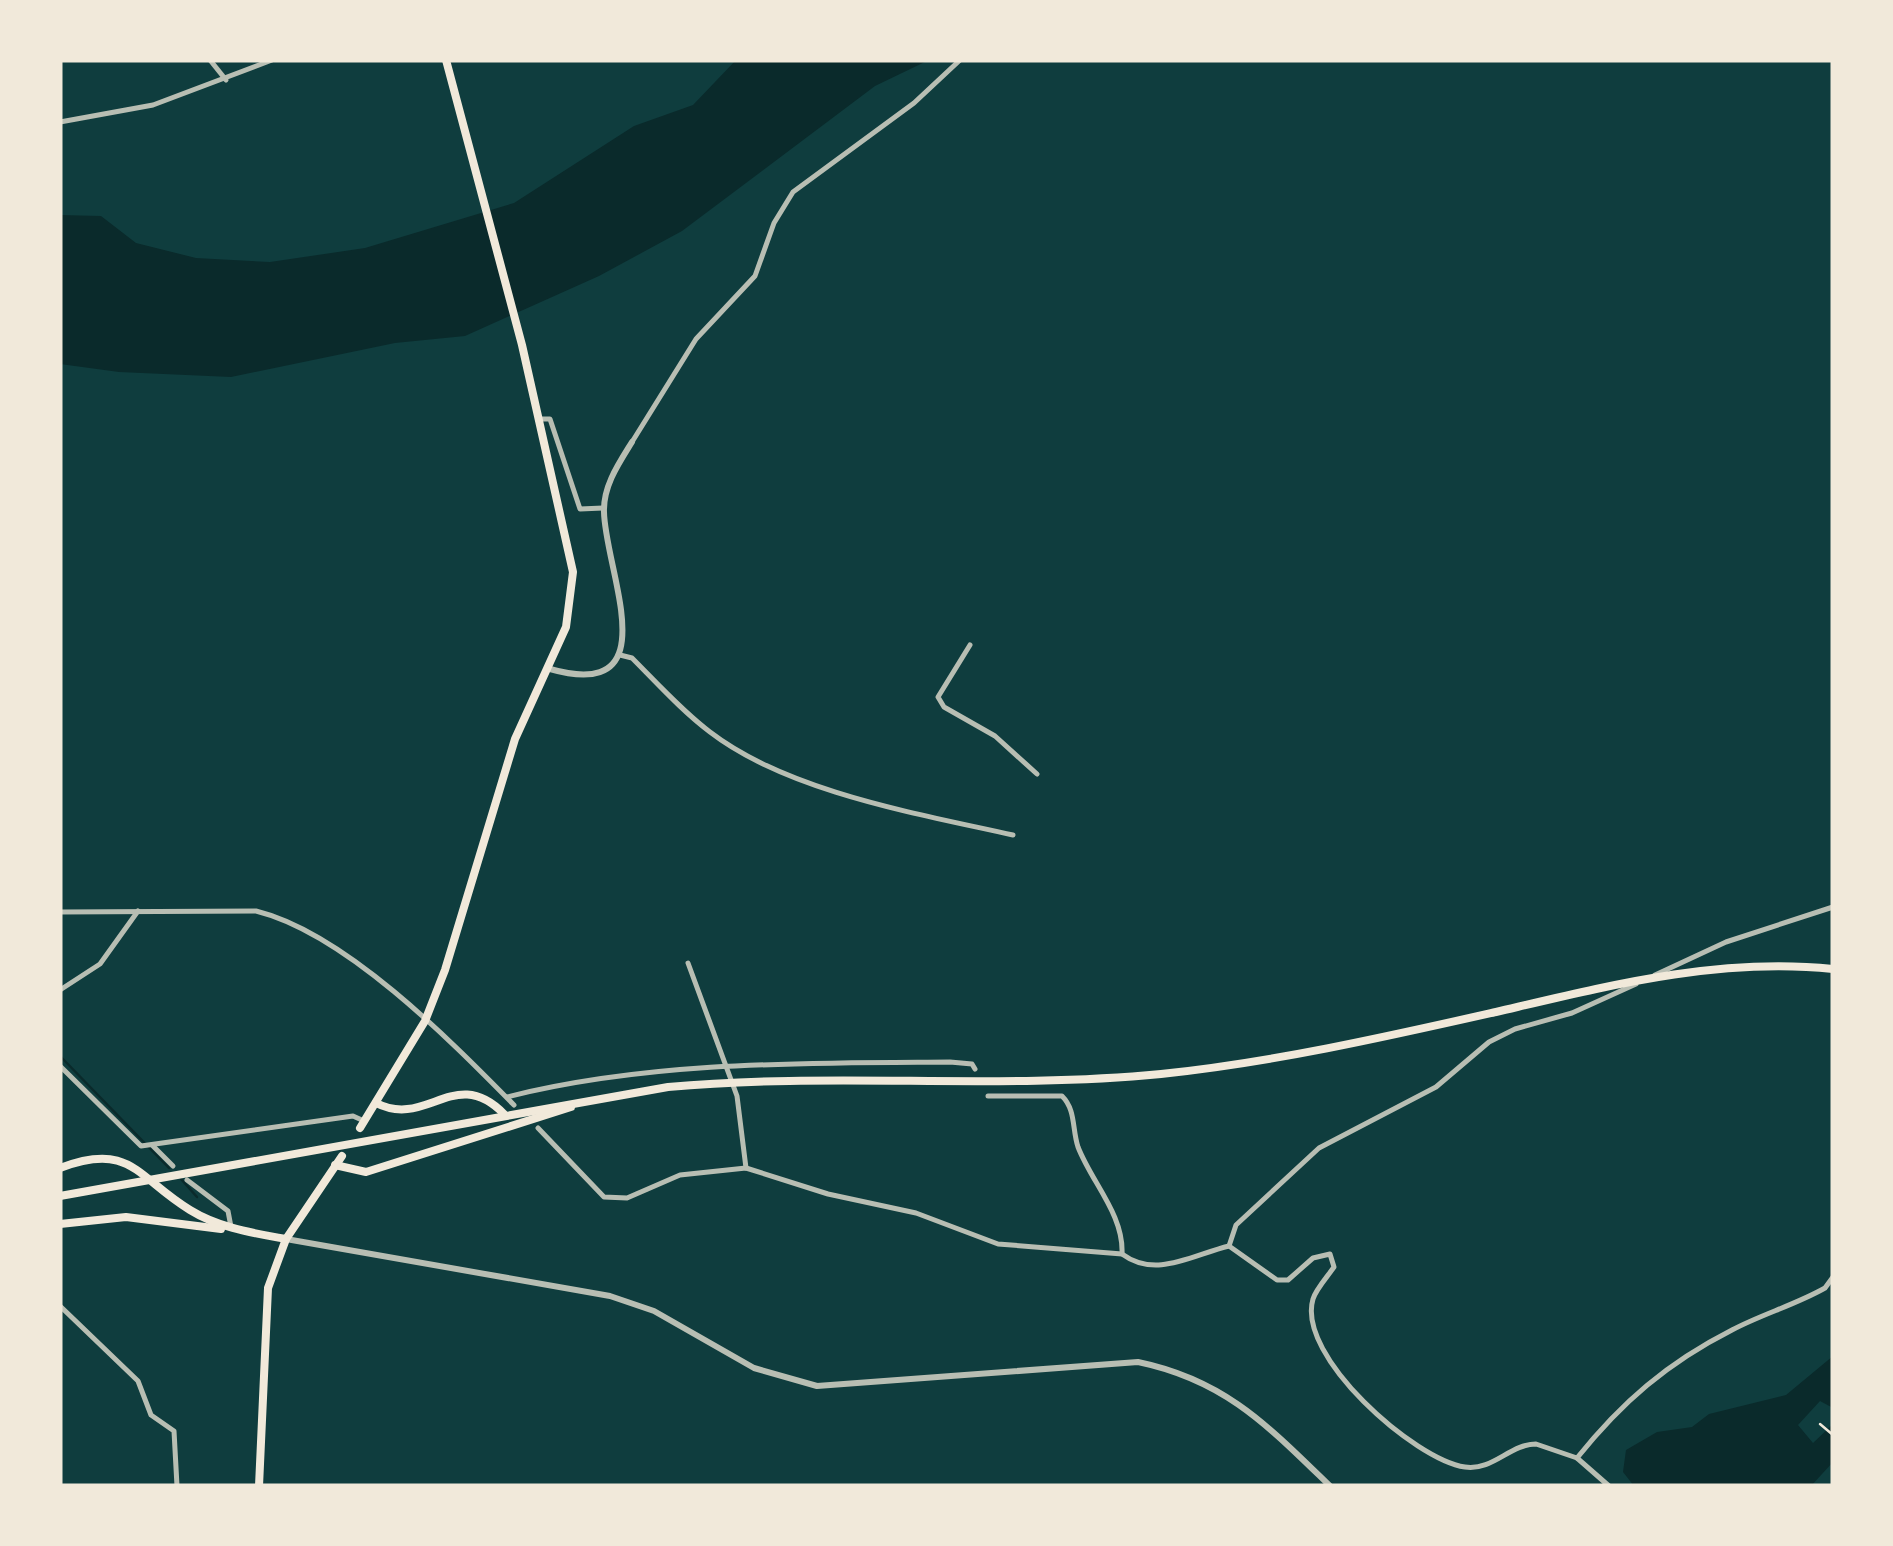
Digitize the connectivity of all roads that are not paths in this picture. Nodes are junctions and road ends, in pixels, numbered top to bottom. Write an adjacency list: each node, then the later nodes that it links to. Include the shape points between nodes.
1 (210, 60): 5 (street)
2 (272, 60): 5 (street)
3 (446, 60): 7 (main road)
4 (960, 60): 8 (street, via 793,192 755,276 696,339)
5 (226, 80): 6 (street, via 153,106)
6 (60, 122)
7 (539, 419): 9 (street, via 550,420 580,509); 12 (main road, via 573,572 566,627)
8 (632, 442): 9 (street, via 610,478)
9 (603, 508): 11 (street, via 622,612)
10 (970, 644): 13 (street, via 938,698)
11 (620, 655): 12 (street, via 595,676); 14 (street, via 632,658 710,732 775,768 864,802)
12 (550, 669): 21 (main road, via 514,739)
13 (1037, 774)
14 (1013, 835)
15 (1833, 907): 44 (street, via 1710,948 1600,1002 1515,1028 1479,1047 1436,1088 1319,1148 1236,1225)
16 (138, 910): 17 (street); 20 (street, via 100,964); 21 (street, via 256,911 284,918 346,956)
17 (60, 912)
18 (688, 963): 23 (street)
19 (1833, 969): 27 (main road, via 1674,974 1321,1052 1158,1074 741,1080)
20 (60, 990)
21 (425, 1021): 26 (street); 28 (main road)
22 (60, 1066): 33 (street, via 136,1144)
23 (723, 1066): 24 (street, via 950,1062); 26 (street); 38 (street, via 737,1096)
24 (974, 1069)
25 (988, 1096): 45 (street, via 1062,1096 1070,1104 1078,1146 1123,1235)
26 (507, 1097): 29 (street)
27 (594, 1099): 30 (main road); 36 (main road, via 376,1170)
28 (376, 1103): 30 (main road, via 400,1112 469,1092); 31 (main road)
29 (514, 1105)
30 (504, 1114): 40 (main road)
31 (362, 1125): 33 (street, via 353,1116)
32 (538, 1128): 38 (street, via 604,1198 627,1198 680,1175)
33 (149, 1146): 35 (street)
34 (342, 1156): 36 (main road)
35 (172, 1166)
36 (335, 1166): 43 (main road)
37 (60, 1168): 42 (main road, via 120,1159 191,1211)
38 (746, 1168): 45 (street, via 916,1212 998,1244)
39 (188, 1180): 42 (street, via 228,1211)
40 (60, 1196)
41 (60, 1224): 42 (main road, via 126,1217)
42 (231, 1229): 43 (main road)
43 (286, 1239): 50 (main road, via 268,1288); 51 (street, via 610,1296 669,1318 754,1368 818,1386 1121,1363 1174,1370 1252,1411)
44 (1229, 1246): 45 (street, via 1154,1268); 48 (street, via 1277,1280 1293,1278 1313,1258 1330,1254 1334,1267 1313,1299 1313,1320 1333,1368 1365,1403 1440,1460 1487,1466 1528,1444)
45 (1122, 1254)
46 (1833, 1276): 48 (street, via 1825,1288 1729,1331 1644,1385)
47 (60, 1306): 49 (street, via 138,1380 150,1415 174,1431)
48 (1578, 1458): 52 (street)
49 (177, 1486)
50 (259, 1486)
51 (1330, 1486)
52 (1609, 1486)

